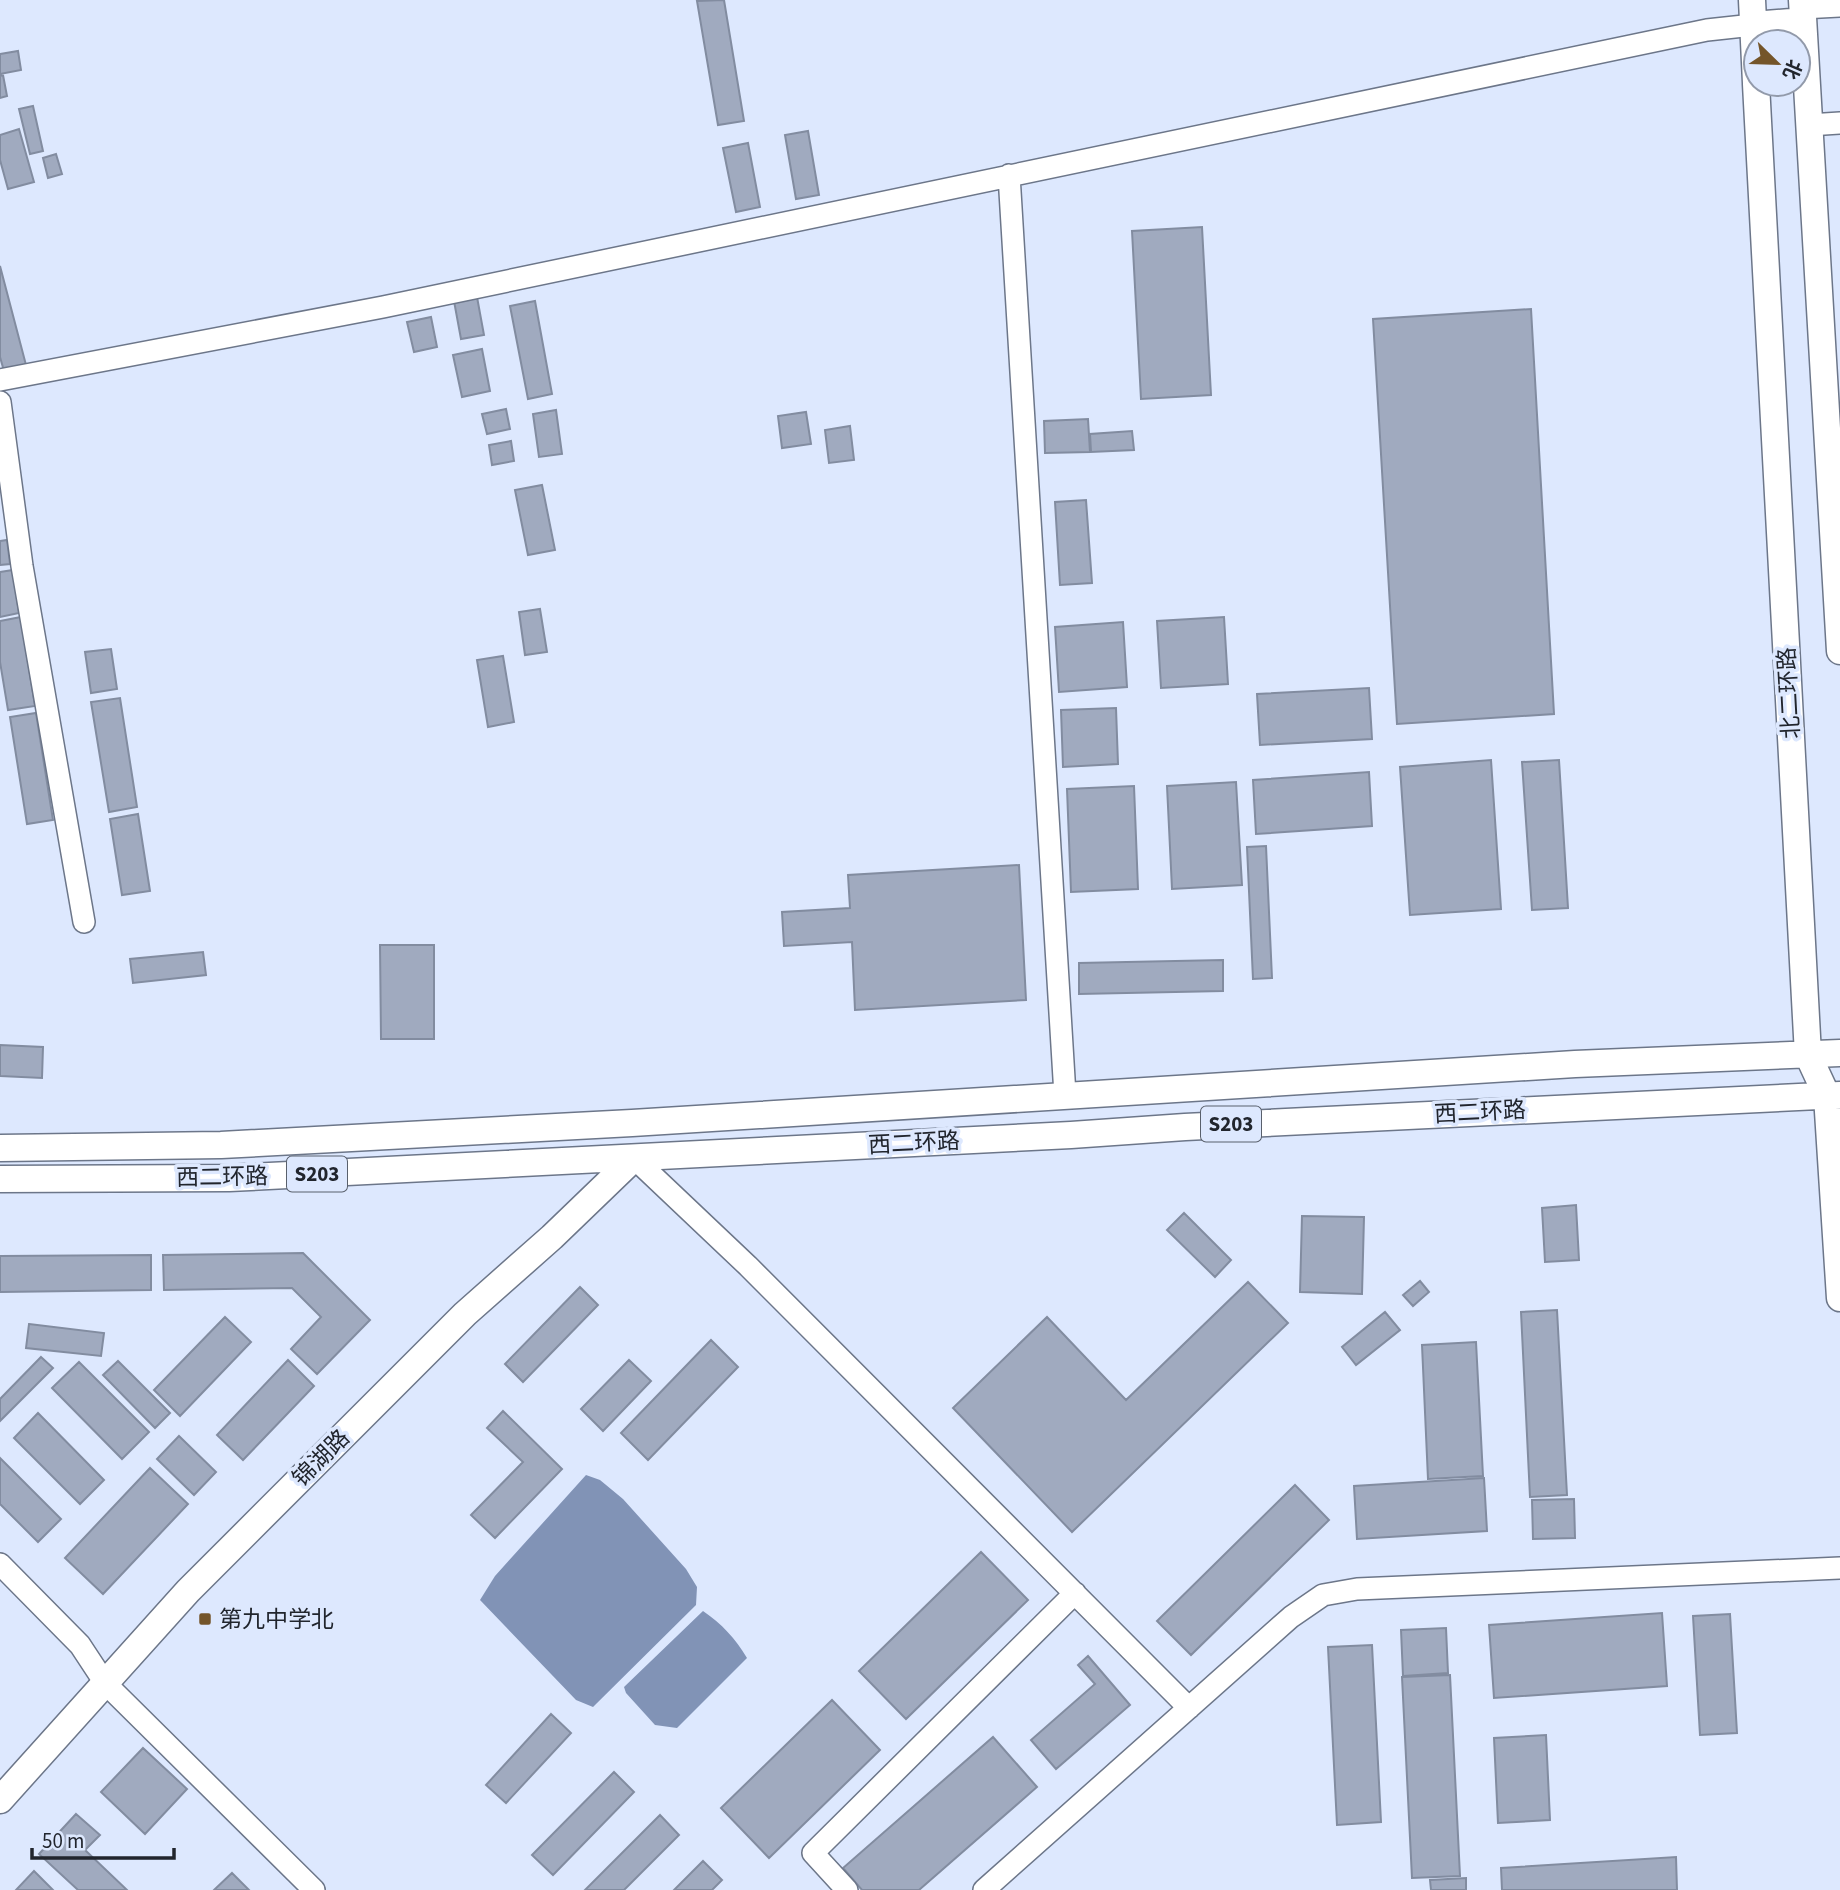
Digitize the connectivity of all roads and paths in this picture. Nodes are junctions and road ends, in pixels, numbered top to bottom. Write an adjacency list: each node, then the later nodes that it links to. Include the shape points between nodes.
1 (1840, 6): 2 (street)
2 (1802, 9): 3 (main road); 6 (main road)
3 (1752, 13): 7 (street, via 1707,30)
4 (1757, 98): 13 (main road, 北二环路)
5 (1840, 124): 6 (street)
6 (1809, 125): 10 (main road)
7 (1009, 175): 8 (street, via 383,307); 14 (street)
8 (0, 380)
9 (0, 402): 11 (street, via 22,566)
10 (1840, 651)
11 (84, 922)
12 (1840, 1053): 13 (main road, S203)
13 (1808, 1055): 14 (main road, 西二环路 / S203); 15 (main road, 北二环路)
14 (1065, 1094): 16 (main road, 西二环路 / S203); 17 (main road)
15 (1834, 1096): 17 (main road, 西二环路 / S203); 21 (main road, 北二环路)
16 (632, 1123): 18 (main road, 西二环路 / S203, via 221,1145); 19 (main road)
17 (1071, 1135): 19 (main road, 西二环路 / S203)
18 (0, 1148)
19 (634, 1158): 20 (main road, 西二环路 / S203, via 229,1178); 24 (street); 25 (main road, 锦湖路, via 465,1314 188,1591)
20 (0, 1179)
21 (1840, 1298)
22 (0, 1564): 25 (street, via 80,1645)
23 (1840, 1568): 26 (street, via 1357,1589 1323,1595 1291,1617)
24 (1075, 1593): 26 (street); 29 (street, via 813,1853)
25 (105, 1683): 27 (main road, 锦湖路); 28 (street)
26 (1189, 1708): 30 (street)
27 (0, 1800)
28 (314, 1890)
29 (847, 1890)
30 (984, 1890)

